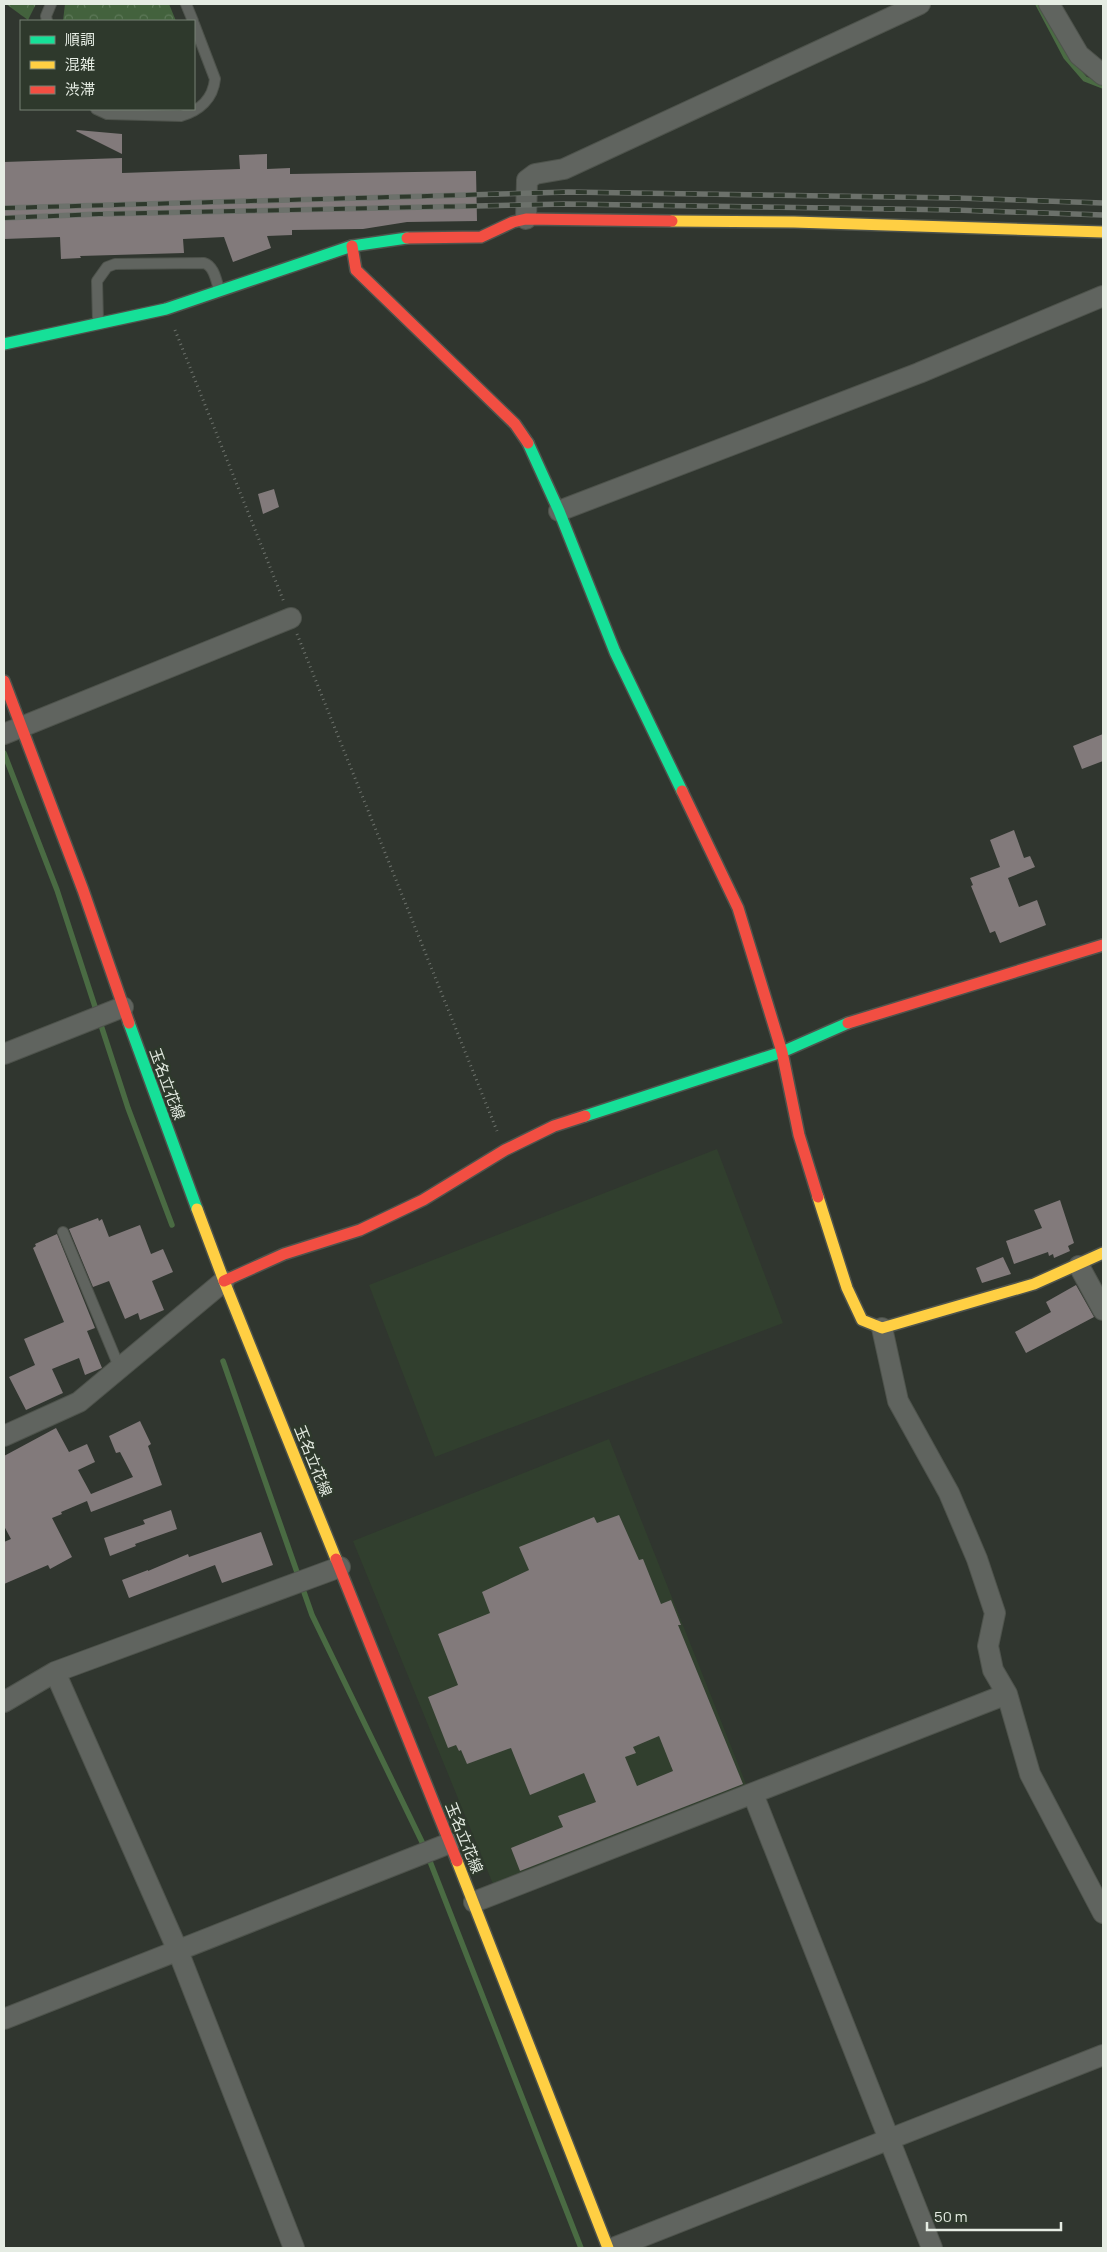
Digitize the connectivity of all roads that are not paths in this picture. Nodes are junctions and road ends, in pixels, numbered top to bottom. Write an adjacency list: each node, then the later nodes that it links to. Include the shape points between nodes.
1 (43, 4): 6 (lane)
2 (50, 4): 6 (lane)
3 (186, 4): 7 (lane)
4 (920, 4): 12 (street, via 564,170 535,174 527,180)
5 (1049, 4): 10 (street, via 1079,54)
6 (47, 18)
7 (192, 20)
8 (195, 33): 9 (lane)
9 (199, 52): 11 (lane, via 215,79 214,88 206,102 192,113 181,116 107,114)
10 (1103, 75)
11 (98, 110)
12 (526, 219): 13 (street, via 794,222); 14 (street, via 481,237 408,238)
13 (1103, 232)
14 (352, 246): 15 (street); 19 (street, via 356,270 515,424 528,442)
15 (221, 292): 17 (street, via 166,309); 17 (lane, via 209,264 115,264 102,272 97,282)
16 (1103, 296): 19 (street, via 919,373)
17 (98, 323): 18 (street)
18 (4, 344)
19 (559, 511): 25 (street, via 616,652 738,908)
20 (291, 618): 22 (street)
21 (4, 681): 22 (street, 玉名立花線)
22 (12, 730): 24 (street, 玉名立花線, via 83,890)
23 (1103, 945): 25 (street, via 839,1026)
24 (114, 1010): 26 (street); 30 (street, 玉名立花線)
25 (782, 1052): 30 (street, via 554,1126 505,1150 423,1200 360,1230 284,1254); 32 (street, via 799,1136 847,1288 862,1320)
26 (4, 1054)
27 (62, 1232): 33 (lane)
28 (1103, 1254): 29 (street)
29 (1079, 1266): 31 (street); 32 (street, via 1034,1284)
30 (224, 1282): 33 (street); 35 (street, 玉名立花線)
31 (1103, 1310)
32 (882, 1328): 37 (street, via 898,1401 949,1493 989,1595 995,1613 988,1646 993,1670)
33 (120, 1369): 34 (street, via 79,1402)
34 (4, 1436)
35 (340, 1567): 36 (street); 40 (street, 玉名立花線)
36 (55, 1672): 38 (street); 43 (street)
37 (1007, 1694): 39 (street); 42 (street, via 1030,1774)
38 (4, 1702)
39 (753, 1794): 41 (street); 46 (street)
40 (450, 1843): 41 (street, 玉名立花線); 43 (street)
41 (474, 1902): 48 (street, 玉名立花線)
42 (1103, 1913)
43 (178, 1952): 44 (street); 47 (street)
44 (4, 2019)
45 (1103, 2055): 46 (street)
46 (889, 2139): 49 (street); 50 (street)
47 (294, 2248)
48 (608, 2248)
49 (614, 2248)
50 (932, 2248)

